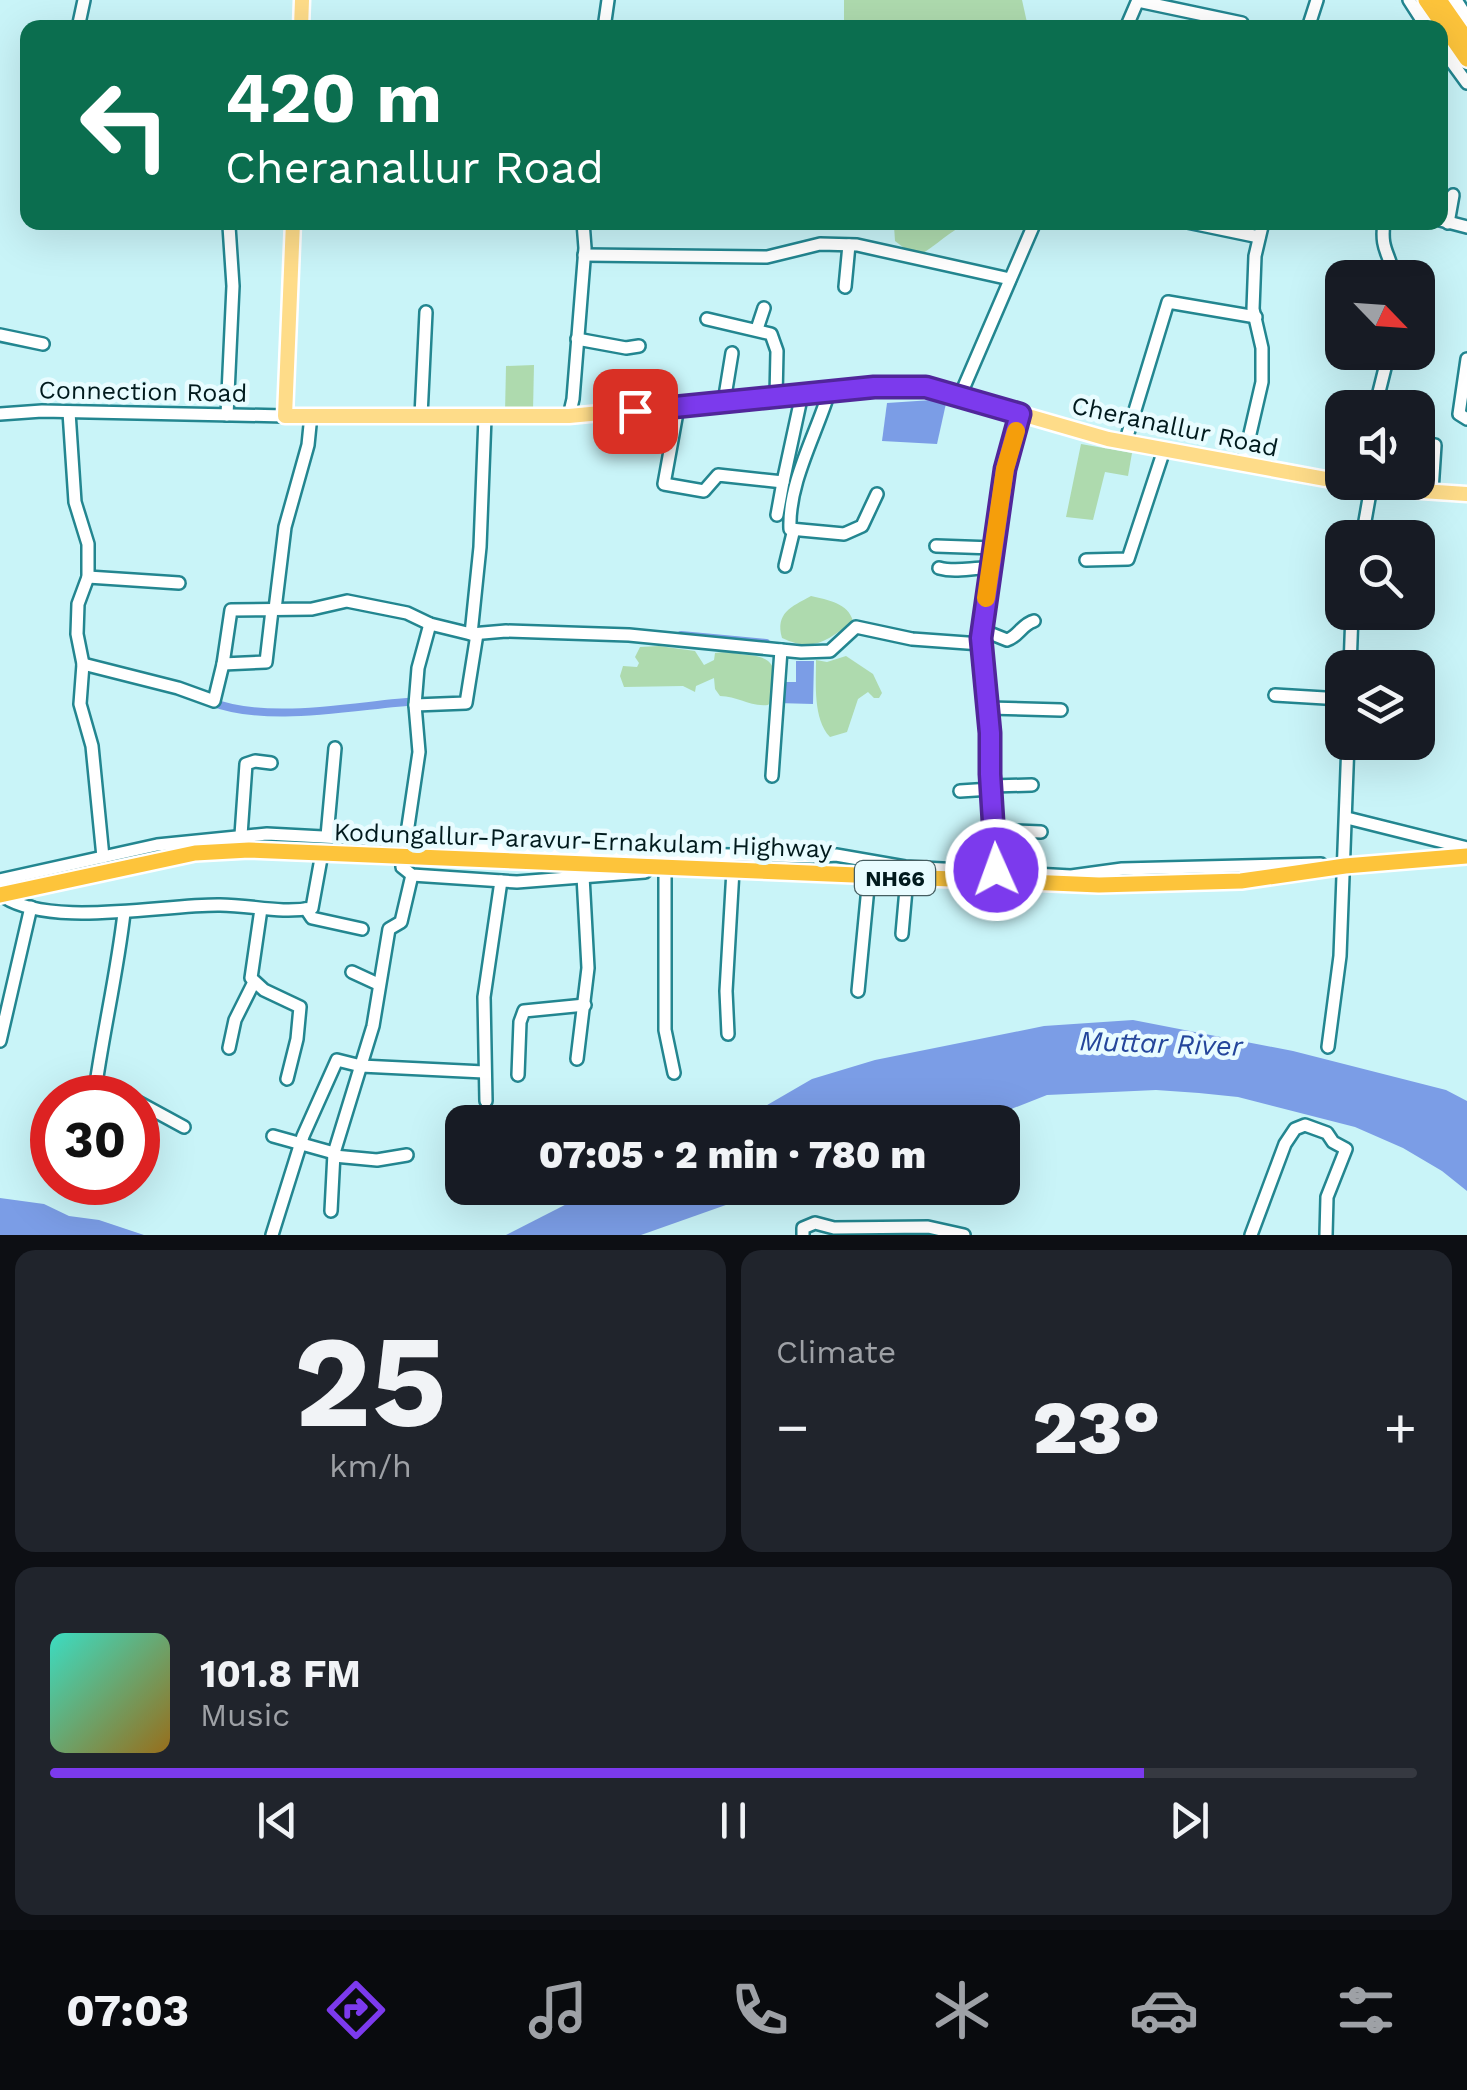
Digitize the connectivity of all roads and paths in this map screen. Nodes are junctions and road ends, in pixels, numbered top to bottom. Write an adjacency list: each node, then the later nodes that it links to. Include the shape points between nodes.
1 (1138, 0): 5 (street)
2 (1440, 0): 7 (highway)
3 (1456, 0): 4 (street)
4 (1467, 16)
5 (1228, 20)
6 (1448, 32): 9 (highway)
7 (1467, 40)
8 (1448, 57): 10 (street)
9 (1467, 59)
10 (1467, 83)
11 (1453, 195): 12 (street)
12 (1448, 210)
13 (229, 230): 46 (street)
14 (293, 230): 48 (main road)
15 (583, 230): 22 (street)
16 (1031, 230): 24 (street)
17 (1224, 230): 20 (street)
18 (1261, 230): 20 (street)
19 (1383, 230): 23 (street, via 1381,244)
20 (1259, 238): 28 (street)
21 (850, 245): 22 (street, via 820,244 768,257); 24 (street); 25 (street)
22 (584, 255): 32 (street)
23 (1390, 260)
24 (1010, 279): 39 (street)
25 (845, 286)
26 (764, 308): 30 (street)
27 (426, 312): 49 (street)
28 (1256, 318): 53 (street, via 1168,302); 55 (street, via 1262,382)
29 (708, 319): 30 (street)
30 (757, 330): 40 (street, via 774,340)
31 (0, 335): 33 (street)
32 (577, 338): 34 (street); 50 (street)
33 (43, 344)
34 (639, 346)
35 (732, 353): 41 (street)
36 (1467, 359): 52 (street, via 1459,414)
37 (830, 392): 38 (main road, Cheranallur Road); 39 (main road, Cheranallur Road, via 926,387); 62 (street, via 801,468 790,518)
38 (802, 394): 40 (main road, Cheranallur Road); 57 (street)
39 (960, 396): 45 (main road, Cheranallur Road)
40 (776, 397): 41 (main road, Cheranallur Road)
41 (724, 402): 42 (main road, Cheranallur Road)
42 (678, 407): 50 (main road, Cheranallur Road); 57 (street, via 664,484 704,491 726,475)
43 (68, 412): 44 (street, Connection Road); 46 (street, Connection Road); 69 (street)
44 (0, 414)
45 (1020, 414): 53 (main road, Cheranallur Road); 64 (street)
46 (227, 415): 48 (street, Connection Road)
47 (310, 415): 48 (main road, Cheranallur Road); 49 (main road, Cheranallur Road); 71 (street)
48 (285, 416)
49 (421, 416): 51 (main road, Cheranallur Road)
50 (569, 416): 51 (main road, Cheranallur Road)
51 (485, 417): 74 (street)
52 (1467, 418)
53 (1125, 442): 54 (main road, Cheranallur Road)
54 (1164, 450): 55 (main road, Cheranallur Road); 65 (street, via 1128,558)
55 (1243, 464): 56 (main road, Cheranallur Road)
56 (1325, 479)
57 (783, 482): 61 (street)
58 (1435, 492): 60 (main road, Cheranallur Road)
59 (877, 494): 62 (street, via 862,526 844,534)
60 (1467, 494)
61 (778, 515)
62 (794, 528): 66 (street)
63 (936, 546): 64 (street)
64 (994, 548): 68 (street)
65 (1086, 560)
66 (785, 566)
67 (939, 568): 68 (street)
68 (991, 568): 75 (street)
69 (88, 577): 70 (street); 78 (street, via 78,604)
70 (180, 583)
71 (273, 610): 73 (street, via 347,601); 77 (street, via 266,662); 77 (street, via 231,610)
72 (1034, 621): 75 (street, via 1013,638)
73 (430, 624): 74 (street); 81 (street)
74 (474, 634): 76 (street, via 629,635); 81 (street, via 466,703)
75 (981, 639): 76 (street, via 912,639 856,627 830,651); 82 (street)
76 (781, 650): 87 (street)
77 (224, 664): 78 (street, via 214,702)
78 (83, 668): 100 (street, via 80,704 92,746)
79 (1275, 695): 80 (street)
80 (1325, 698)
81 (415, 703): 97 (street, via 420,752)
82 (988, 708): 83 (street); 89 (street)
83 (1061, 710)
84 (336, 748): 95 (street)
85 (1348, 760): 91 (street)
86 (271, 763): 94 (street, via 246,764)
87 (772, 776)
88 (1032, 785): 89 (street)
89 (991, 788): 90 (street); 92 (street)
90 (960, 792)
91 (1346, 818): 96 (street); 102 (street)
92 (995, 830): 93 (street); 104 (street)
93 (1042, 832)
94 (241, 835): 95 (street); 100 (street)
95 (327, 836): 97 (street)
96 (1467, 848)
97 (406, 849): 98 (highway, Kodungallur-Paravur-Ernakulam Highway / NH66); 101 (highway, Kodungallur-Paravur-Ernakulam Highway / NH66); 104 (street, via 836,855 905,867); 105 (street, via 402,867)
98 (322, 854): 111 (highway, Kodungallur-Paravur-Ernakulam Highway / NH66, via 195,852); 114 (street, via 312,908)
99 (1467, 856): 102 (highway, Kodungallur-Paravur-Ernakulam Highway / NH66)
100 (103, 857): 109 (street)
101 (662, 866): 103 (highway, Kodungallur-Paravur-Ernakulam Highway / NH66); 106 (street); 130 (street, via 665,1030)
102 (1345, 866): 104 (street, via 1136,868 1071,876); 108 (highway, Kodungallur-Paravur-Ernakulam Highway / NH66, via 1241,880 1099,885); 125 (street)
103 (733, 870): 107 (highway, Kodungallur-Paravur-Ernakulam Highway / NH66); 123 (street)
104 (996, 870)
105 (412, 875): 110 (street); 120 (street, via 401,922 384,928)
106 (583, 876): 110 (street); 122 (street)
107 (868, 877): 108 (highway, Kodungallur-Paravur-Ernakulam Highway / NH66); 121 (street)
108 (907, 878): 117 (street)
109 (0, 880)
110 (501, 881): 129 (street, via 484,997)
111 (0, 895): 112 (street)
112 (31, 907): 115 (street); 124 (street)
113 (262, 909): 114 (street); 115 (street, via 220,904); 119 (street)
114 (306, 909): 116 (street, via 312,918)
115 (124, 913): 131 (street)
116 (362, 928)
117 (902, 934)
118 (352, 972): 120 (street)
119 (254, 982): 126 (street); 133 (street, via 300,1007)
120 (378, 984): 128 (street)
121 (858, 991)
122 (585, 1005): 127 (street); 132 (street, via 524,1011)
123 (728, 1034)
124 (0, 1042)
125 (1328, 1047)
126 (229, 1048)
127 (576, 1059)
128 (360, 1066): 129 (street); 138 (street, via 341,1058 334,1062); 139 (street)
129 (484, 1072): 134 (street)
130 (674, 1072)
131 (98, 1075)
132 (518, 1075)
133 (287, 1080)
134 (486, 1101)
135 (160, 1113): 136 (street)
136 (184, 1126)
137 (273, 1136): 138 (street)
138 (300, 1146): 139 (street); 143 (street)
139 (334, 1154): 140 (street); 141 (street)
140 (407, 1156)
141 (331, 1211)
142 (894, 1232): 144 (street, via 815,1223); 145 (street, via 928,1227)
143 (272, 1235)
144 (803, 1235)
145 (964, 1235)
146 (1251, 1235): 147 (street, via 1284,1144 1305,1125 1346,1149 1327,1197)
147 (1326, 1235)

